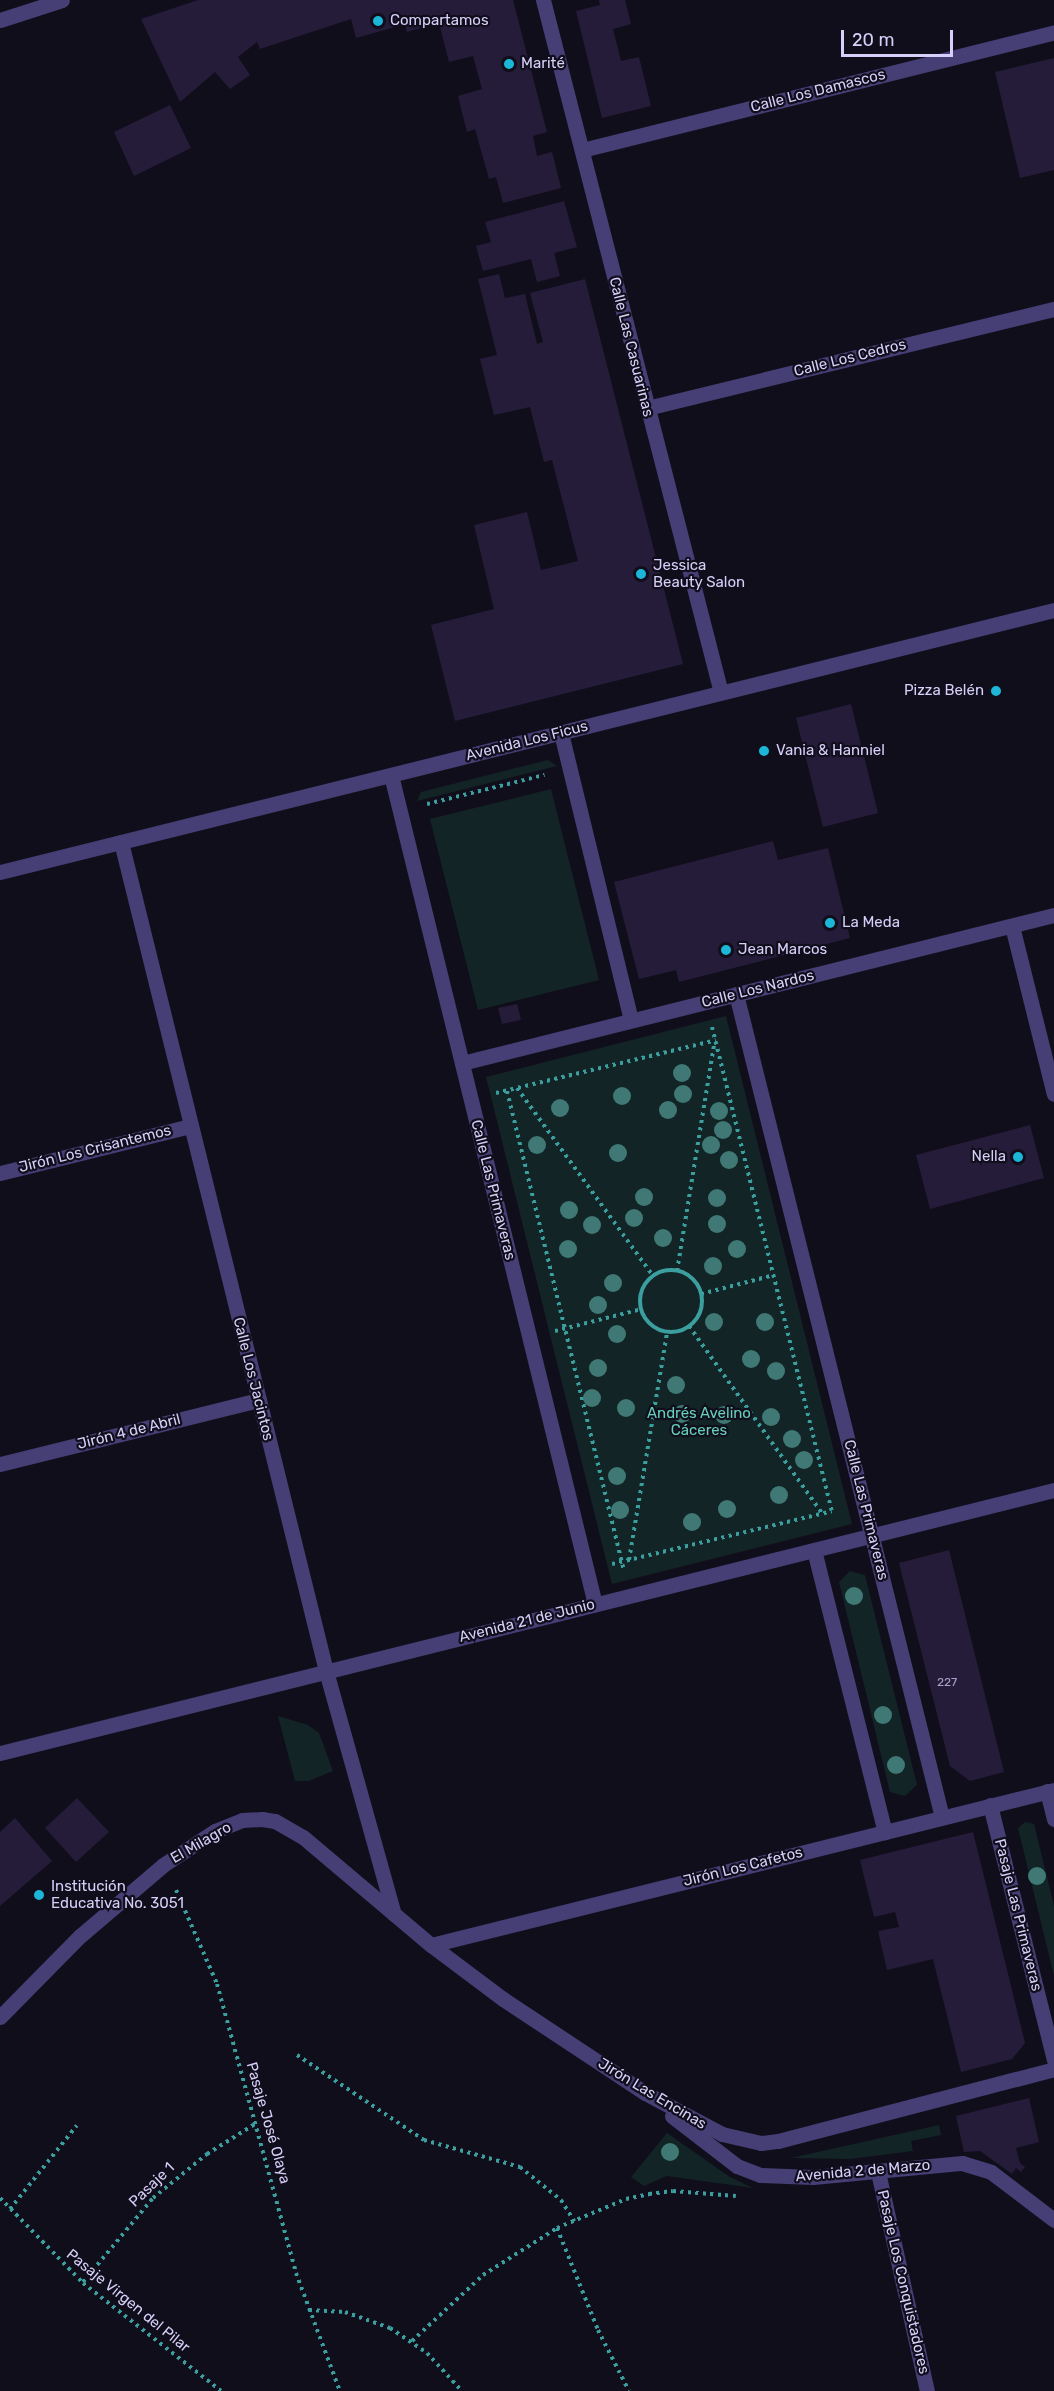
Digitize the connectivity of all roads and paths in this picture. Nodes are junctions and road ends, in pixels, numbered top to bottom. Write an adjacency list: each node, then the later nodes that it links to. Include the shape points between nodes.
1 (62, 0): 3 (street)
2 (543, 0): 5 (street, Calle Las Casuarinas)
3 (0, 20)
4 (1054, 32): 5 (street, Calle Los Damascos)
5 (582, 150): 7 (street, Calle Las Casuarinas)
6 (1054, 309): 7 (street, Calle Los Cedros)
7 (647, 408): 9 (street, Calle Las Casuarinas)
8 (1054, 610): 9 (street, Avenida Los Ficus)
9 (721, 693): 10 (street, Avenida Los Ficus)
10 (561, 733): 12 (street, Avenida Los Ficus); 19 (street)
11 (549, 773): 13 (path)
12 (391, 775): 14 (street, Avenida Los Ficus); 23 (street, Calle Las Primaveras)
13 (418, 807)
14 (120, 842): 15 (street, Avenida Los Ficus); 28 (street, Calle Los Jacintos)
15 (0, 872)
16 (1054, 915): 17 (street, Calle Los Nardos)
17 (1012, 926): 18 (street, Calle Los Nardos); 26 (street)
18 (736, 994): 19 (street, Calle Los Nardos); 46 (street, Calle Las Primaveras)
19 (632, 1020): 23 (street, Calle Los Nardos)
20 (710, 1020): 22 (path)
21 (726, 1038): 22 (path)
22 (715, 1040): 24 (path); 30 (path); 32 (path)
23 (462, 1063): 52 (street, Calle Las Primaveras)
24 (517, 1088): 25 (path); 33 (path)
25 (507, 1091): 27 (path); 37 (path)
26 (1054, 1094)
27 (490, 1095)
28 (190, 1126): 29 (street, Jirón Los Crisantemos); 40 (street, Calle Los Jacintos)
29 (0, 1173)
30 (677, 1271): 33 (path); 34 (path, via 693,1279)
31 (782, 1274): 32 (path)
32 (774, 1275): 34 (path); 44 (path)
33 (653, 1276): 35 (path, via 643,1291)
34 (701, 1294): 36 (path, via 700,1312)
35 (642, 1310): 37 (path); 38 (path, via 651,1324)
36 (689, 1326): 38 (path); 45 (path)
37 (565, 1329): 39 (path); 49 (path)
38 (667, 1332): 48 (path)
39 (549, 1333)
40 (259, 1400): 41 (street, Jirón 4 de Abril); 53 (street, Calle Los Jacintos)
41 (0, 1464)
42 (1054, 1490): 46 (street, Avenida 21 de Junio)
43 (840, 1509): 44 (path)
44 (832, 1511): 45 (path)
45 (822, 1513): 48 (path)
46 (872, 1536): 47 (street, Avenida 21 de Junio); 57 (street, Calle Las Primaveras)
47 (814, 1550): 52 (street, Avenida 21 de Junio); 59 (street)
48 (628, 1560): 49 (path)
49 (622, 1562): 50 (path); 51 (path)
50 (607, 1566)
51 (626, 1581)
52 (595, 1604): 53 (street, Avenida 21 de Junio)
53 (326, 1671): 54 (street, Avenida 21 de Junio); 61 (street, Calle Los Jacintos)
54 (0, 1753)
55 (1051, 1790): 56 (street, Jirón Los Cafetos); 58 (street)
56 (990, 1805): 57 (street, Jirón Los Cafetos); 65 (street, Pasaje Las Primaveras)
57 (942, 1817): 59 (street, Jirón Los Cafetos)
58 (1054, 1819)
59 (885, 1832): 62 (street, Jirón Los Cafetos)
60 (164, 1865): 61 (street, El Milagro, via 232,1824 252,1819 275,1821 303,1837); 63 (street, El Milagro, via 80,1936); 68 (path, Pasaje José Olaya, via 217,1984)
61 (394, 1914): 62 (street, Jirón Las Encinas)
62 (431, 1945): 67 (street, Jirón Las Encinas, via 503,1999)
63 (0, 2017)
64 (297, 2055): 75 (path, via 424,2140 520,2167 561,2200)
65 (1054, 2060)
66 (1054, 2069): 67 (street, Jirón Las Encinas, via 761,2143 722,2134)
67 (645, 2093): 70 (street, Avenida 2 de Marzo, via 712,2149 760,2175 787,2178)
68 (255, 2124): 77 (path, Pasaje 1, via 198,2160 153,2198); 78 (path, Pasaje José Olaya)
69 (77, 2125): 73 (path)
70 (878, 2172): 74 (street, Avenida 2 de Marzo, via 946,2164 977,2165); 84 (street, Pasaje Los Conquistadores)
71 (674, 2191): 75 (path, via 626,2199)
72 (0, 2198): 73 (path, Pasaje Virgen del Pilar)
73 (10, 2210): 77 (path, Pasaje Virgen del Pilar)
74 (1054, 2220)
75 (574, 2221): 76 (path)
76 (557, 2228): 79 (path, via 483,2275); 83 (path, via 598,2330)
77 (83, 2283): 80 (path, Pasaje Virgen del Pilar)
78 (309, 2310): 79 (path, via 345,2312 390,2328); 81 (path, Pasaje José Olaya)
79 (412, 2341): 82 (path)
80 (221, 2391)
81 (340, 2391)
82 (462, 2391)
83 (629, 2391)
84 (927, 2391)

